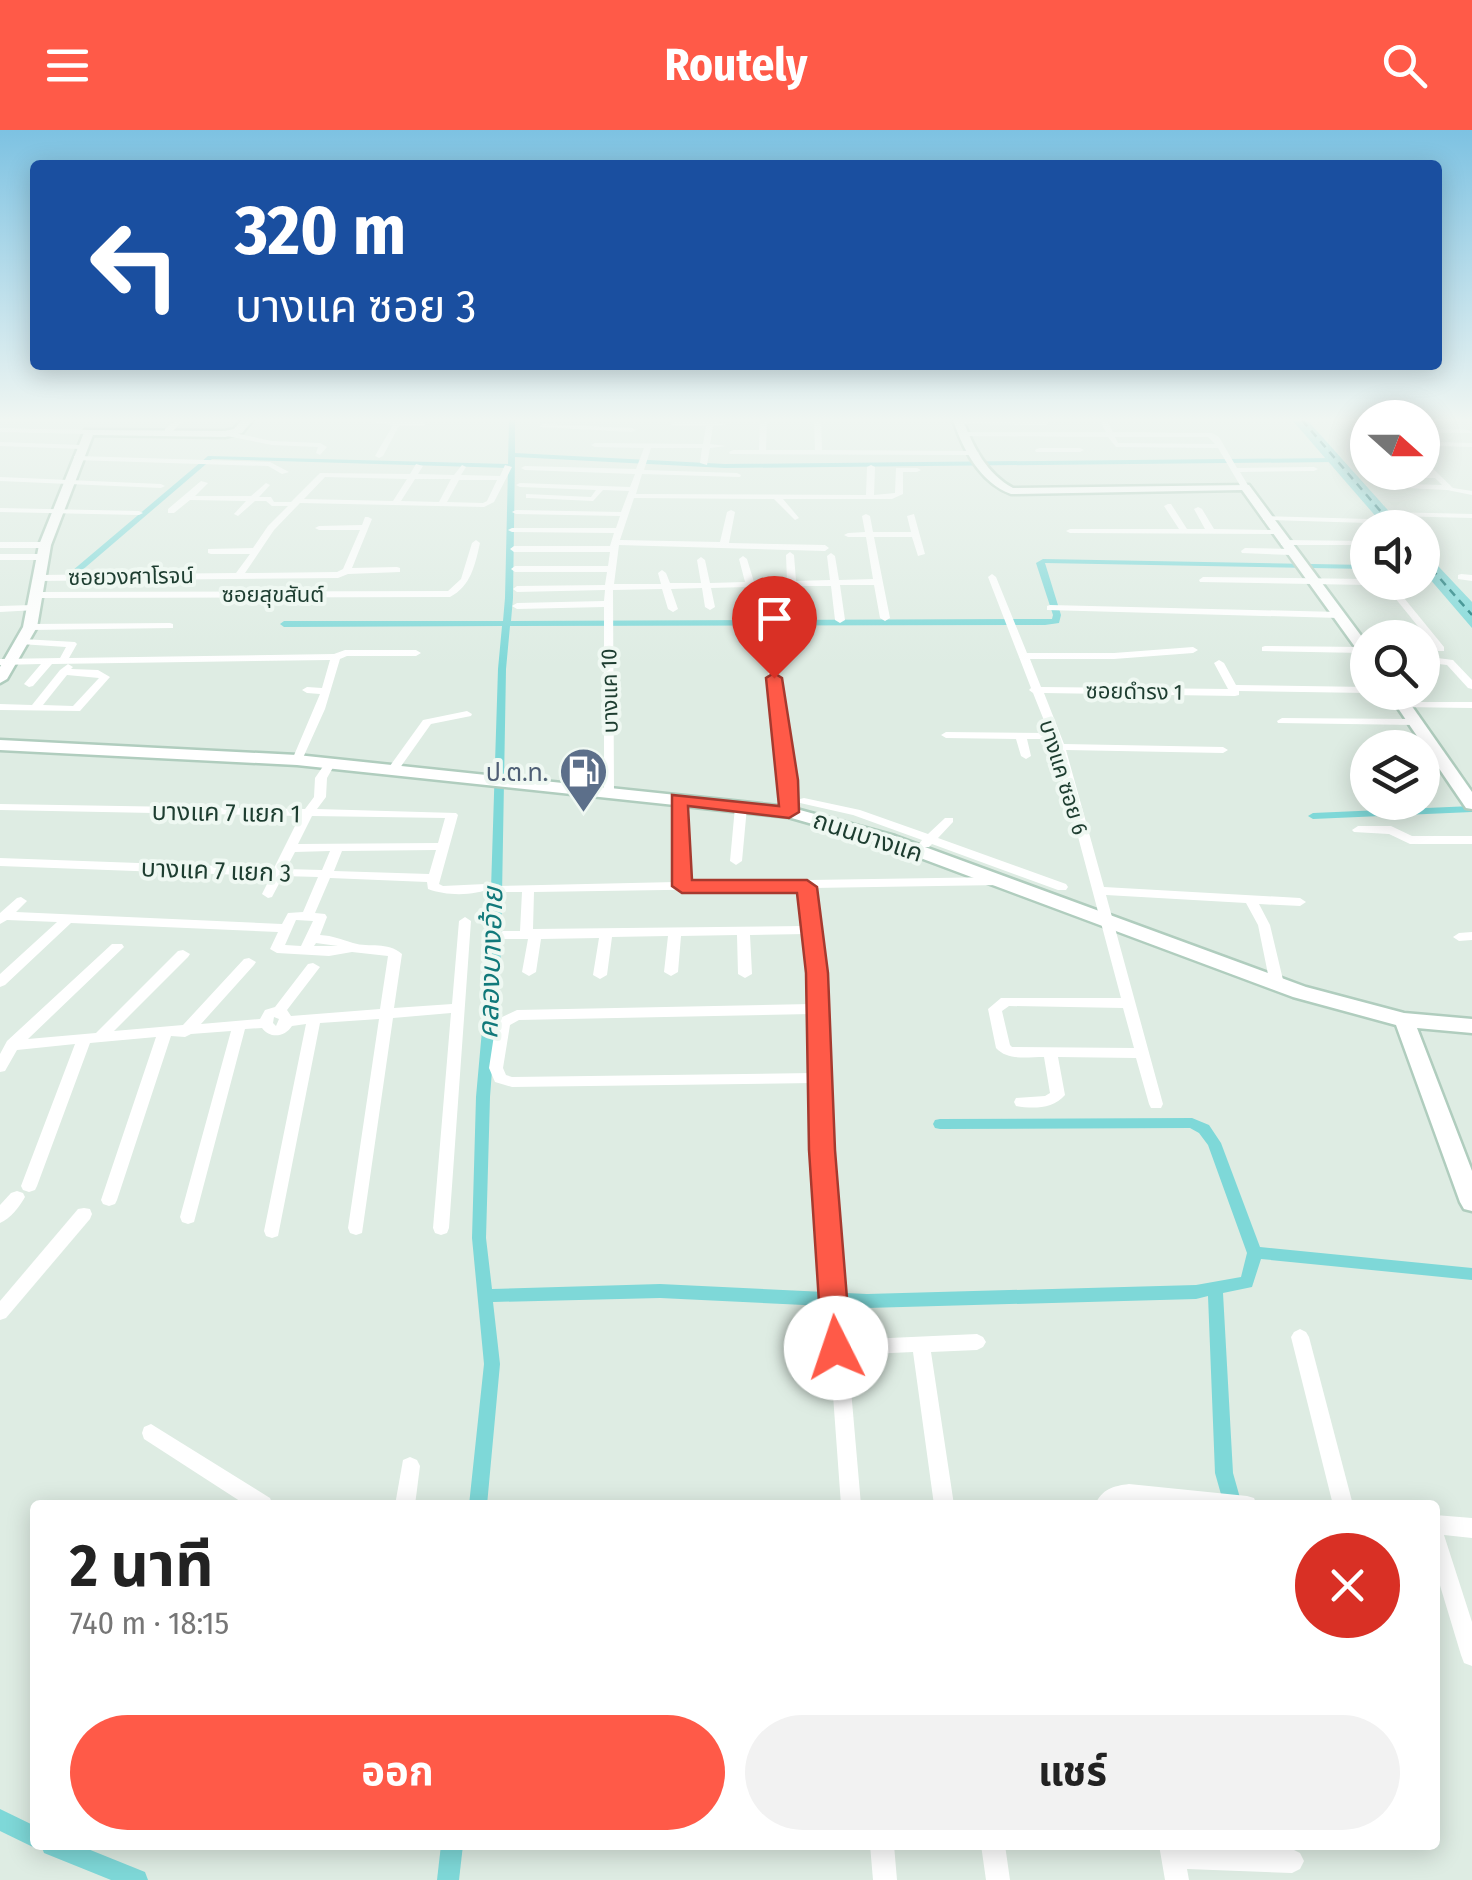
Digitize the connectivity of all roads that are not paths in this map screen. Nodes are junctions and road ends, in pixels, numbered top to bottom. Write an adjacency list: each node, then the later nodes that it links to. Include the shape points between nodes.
1 (62, 502): 17 (street)
2 (183, 502): 18 (street)
3 (214, 502): 14 (street, via 209,505)
4 (249, 502): 22 (street)
5 (291, 502): 6 (street)
6 (294, 502): 11 (street); 54 (street)
7 (490, 502): 12 (street)
8 (627, 502): 23 (street, บางแค 10)
9 (781, 502): 29 (street)
10 (1256, 502): 30 (street)
11 (395, 504): 12 (street)
12 (441, 504)
13 (1168, 506): 38 (street)
14 (220, 509)
15 (1198, 509): 39 (street)
16 (0, 510): 17 (street)
17 (59, 511): 21 (street); 52 (street)
18 (171, 511)
19 (516, 512): 23 (street)
20 (730, 512): 49 (street)
21 (139, 514)
22 (238, 514)
23 (623, 514): 36 (street, บางแค 10)
24 (1125, 514): 35 (street)
25 (1440, 515): 28 (street)
26 (866, 516): 41 (street)
27 (911, 516): 42 (street)
28 (1472, 516)
29 (795, 518)
30 (1266, 518): 31 (street); 44 (street)
31 (1350, 520)
32 (319, 528): 63 (street, via 366,523)
33 (1350, 528): 46 (street, via 1332,529)
34 (512, 530): 36 (street)
35 (1134, 530): 37 (street); 38 (street)
36 (618, 531): 50 (street, บางแค 10)
37 (1070, 531)
38 (1184, 531): 39 (street)
39 (1212, 532): 40 (street)
40 (1224, 532): 44 (street); 44 (street, via 1240,550)
41 (869, 534): 42 (street); 43 (street); 71 (street)
42 (916, 534): 55 (street)
43 (848, 535)
44 (1284, 542): 46 (street); 72 (street)
45 (476, 543): 81 (street, ซอยสุขสันต์, via 468,572 450,594)
46 (1342, 543): 47 (street)
47 (1350, 543)
48 (0, 545): 52 (street)
49 (724, 545): 50 (street); 70 (street, via 828,552)
50 (615, 546): 51 (street); 61 (street, บางแค 10)
51 (514, 548)
52 (44, 551): 57 (street); 67 (street)
53 (211, 551): 54 (street)
54 (256, 551): 65 (street)
55 (921, 554)
56 (790, 555): 69 (street)
57 (0, 557)
58 (742, 558): 74 (street)
59 (701, 560): 75 (street)
60 (515, 569): 61 (street)
61 (612, 569): 78 (street, บางแค 10)
62 (397, 570): 63 (street, ซอยวงศาโรจน์)
63 (347, 571): 65 (street, ซอยวงศาโรจน์)
64 (662, 573): 76 (street)
65 (240, 574): 67 (street, ซอยวงศาโรจน์)
66 (992, 577): 103 (street, บางแค ซอย 6)
67 (37, 578): 81 (street)
68 (1203, 580): 72 (street)
69 (792, 582): 70 (street); 74 (street); 91 (street)
70 (835, 582): 71 (street); 92 (street)
71 (879, 582): 90 (street)
72 (1314, 582): 73 (street); 89 (street)
73 (1350, 582)
74 (748, 583): 75 (street); 86 (street)
75 (707, 585): 76 (street); 85 (street)
76 (666, 586): 78 (street); 88 (street)
77 (517, 589): 78 (street)
78 (609, 589): 82 (street, บางแค 10)
79 (0, 596): 84 (street)
80 (1401, 600): 99 (street)
81 (35, 602): 84 (street); 94 (street)
82 (608, 604): 83 (street); 141 (street, บางแค 10)
83 (518, 606)
84 (0, 607)
85 (710, 607)
86 (756, 607)
87 (1050, 608): 89 (street)
88 (673, 609)
89 (1339, 615): 96 (street)
90 (885, 618)
91 (794, 620)
92 (840, 620)
93 (170, 626): 94 (street)
94 (30, 627): 97 (street)
95 (767, 629): 146 (street)
96 (1350, 631)
97 (23, 642): 106 (street); 108 (street, via 72,644)
98 (1264, 649): 101 (street)
99 (1442, 649)
100 (1193, 650): 103 (street)
101 (1350, 652)
102 (416, 653): 104 (street)
103 (1022, 656): 114 (street, บางแค ซอย 6)
104 (336, 657): 108 (street); 113 (street)
105 (1440, 661): 111 (street, via 1450,662)
106 (5, 662): 108 (street); 109 (street)
107 (1218, 663): 116 (street)
108 (62, 664): 110 (street); 120 (street); 120 (street, via 105,677 76,709)
109 (0, 679)
110 (29, 684)
111 (1472, 686)
112 (307, 690): 113 (street)
113 (326, 690): 137 (street)
114 (1034, 690): 116 (street, ซอยดำรง 1); 131 (street, บางแค ซอย 6)
115 (1350, 690): 116 (street, ซอยดำรง 1)
116 (1235, 693)
117 (1440, 702): 118 (street)
118 (1472, 705)
119 (0, 707): 120 (street)
120 (34, 709)
121 (1406, 710): 125 (street)
122 (466, 714): 140 (street, via 427,722)
123 (1282, 720): 125 (street)
124 (1025, 721): 130 (street)
125 (1415, 722): 126 (street)
126 (1419, 730)
127 (1150, 733): 133 (street)
128 (1194, 733): 134 (street)
129 (946, 735): 130 (street)
130 (1026, 736): 131 (street); 136 (street)
131 (1058, 742): 133 (street); 167 (street, บางแค ซอย 6)
132 (0, 745): 137 (street, ถนนบางแค)
133 (1155, 748): 134 (street)
134 (1200, 749): 135 (street)
135 (1223, 750)
136 (1026, 756)
137 (297, 760): 138 (street, ถนนบางแค)
138 (330, 764): 140 (street, ถนนบางแค); 147 (street)
139 (1440, 764): 143 (street)
140 (393, 770): 141 (street, ถนนบางแค)
141 (608, 793): 142 (street, ถนนบางแค)
142 (679, 799): 145 (street, ถนนบางแค); 161 (street)
143 (1472, 803)
144 (0, 807): 147 (street, บางแค 7 แยก 1)
145 (741, 807): 146 (street, ถนนบางแค); 155 (street)
146 (797, 807): 151 (street, ถนนบางแค)
147 (307, 814): 152 (street, บางแค 7 แยก 1, via 452,815); 153 (street)
148 (949, 820): 151 (street)
149 (1358, 830): 150 (street, via 1392,830 1410,840)
150 (1472, 840)
151 (925, 845): 160 (street, ถนนบางแค); 163 (street)
152 (445, 846): 154 (street); 159 (street)
153 (291, 848): 154 (street); 157 (street)
154 (336, 849): 158 (street)
155 (736, 861)
156 (0, 862): 157 (street, บางแค 7 แยก 3)
157 (279, 872): 158 (street, บางแค 7 แยก 3); 168 (street)
158 (328, 874): 159 (street, บางแค 7 แยก 3); 172 (street)
159 (432, 878): 164 (street, บางแค 7 แยก 3, via 433,889)
160 (1000, 881): 162 (street); 176 (street, ถนนบางแค)
161 (682, 886): 162 (street); 166 (street)
162 (807, 887): 178 (street)
163 (1062, 887)
164 (485, 888)
165 (501, 888): 166 (street)
166 (528, 889): 182 (street)
167 (1100, 891): 169 (street); 176 (street, บางแค ซอย 6)
168 (268, 894)
169 (1250, 898): 171 (street); 194 (street, via 1264,925)
170 (21, 901): 173 (street)
171 (1300, 902)
172 (307, 917): 180 (street, via 292,916); 184 (street, via 321,917)
173 (2, 918): 174 (street)
174 (66, 920): 180 (street); 193 (street)
175 (466, 921): 196 (street)
176 (1110, 923): 194 (street, ถนนบางแค); 195 (street, บางแค ซอย 6)
177 (743, 930): 178 (street); 179 (street); 191 (street)
178 (811, 930): 197 (street)
179 (675, 931): 181 (street); 190 (street)
180 (285, 932): 184 (street, via 277,949)
181 (606, 932): 182 (street); 192 (street)
182 (530, 934): 183 (street); 189 (street)
183 (503, 935)
184 (309, 944): 198 (street, via 336,940 395,954)
185 (117, 947): 207 (street)
186 (183, 954): 206 (street)
187 (249, 962): 204 (street)
188 (313, 967): 199 (street)
189 (530, 972)
190 (671, 972)
191 (746, 974)
192 (600, 975)
193 (0, 982)
194 (1277, 984): 201 (street, ถนนบางแค)
195 (1129, 1003): 208 (street, บางแค ซอย 6); 209 (street, via 999,1004 1003,1048)
196 (458, 1008): 198 (street); 220 (street)
197 (818, 1009): 211 (street); 211 (street, via 517,1015 503,1022 496,1068 512,1082)
198 (384, 1014): 200 (street); 219 (street)
199 (283, 1017): 200 (street); 203 (street, via 273,1030 264,1024)
200 (314, 1020): 221 (street)
201 (1404, 1020): 202 (street, ถนนบางแค); 215 (street)
202 (1472, 1026)
203 (239, 1027): 204 (street); 218 (street)
204 (185, 1032): 205 (street)
205 (165, 1033): 206 (street); 214 (street)
206 (92, 1039): 207 (street); 217 (street, via 23,1192)
207 (12, 1045): 210 (street)
208 (1143, 1053): 209 (street); 213 (street, บางแค ซอย 6)
209 (1050, 1054): 212 (street, via 1058,1095)
210 (0, 1067)
211 (821, 1078): 226 (street)
212 (1021, 1102)
213 (1156, 1104)
214 (109, 1200)
215 (1472, 1202)
216 (84, 1214): 222 (street)
217 (0, 1216)
218 (188, 1217)
219 (356, 1228)
220 (441, 1228)
221 (272, 1231)
222 (1, 1310)
223 (1300, 1337): 235 (street)
224 (977, 1342): 225 (street)
225 (921, 1343): 226 (street); 232 (street)
226 (836, 1348): 231 (street)
227 (151, 1433): 229 (street)
228 (410, 1466): 230 (street)
229 (255, 1500)
230 (406, 1500)
231 (851, 1500)
232 (943, 1500)
233 (1110, 1500): 234 (street, via 1128,1493)
234 (1189, 1500)
235 (1342, 1500)
236 (1440, 1525): 237 (street)
237 (1472, 1528)
238 (1440, 1553): 239 (street)
239 (1472, 1654)
240 (883, 1850): 244 (street)
241 (994, 1850): 245 (street)
242 (1174, 1861): 243 (street)
243 (1292, 1861)
244 (886, 1880)
245 (998, 1880)

